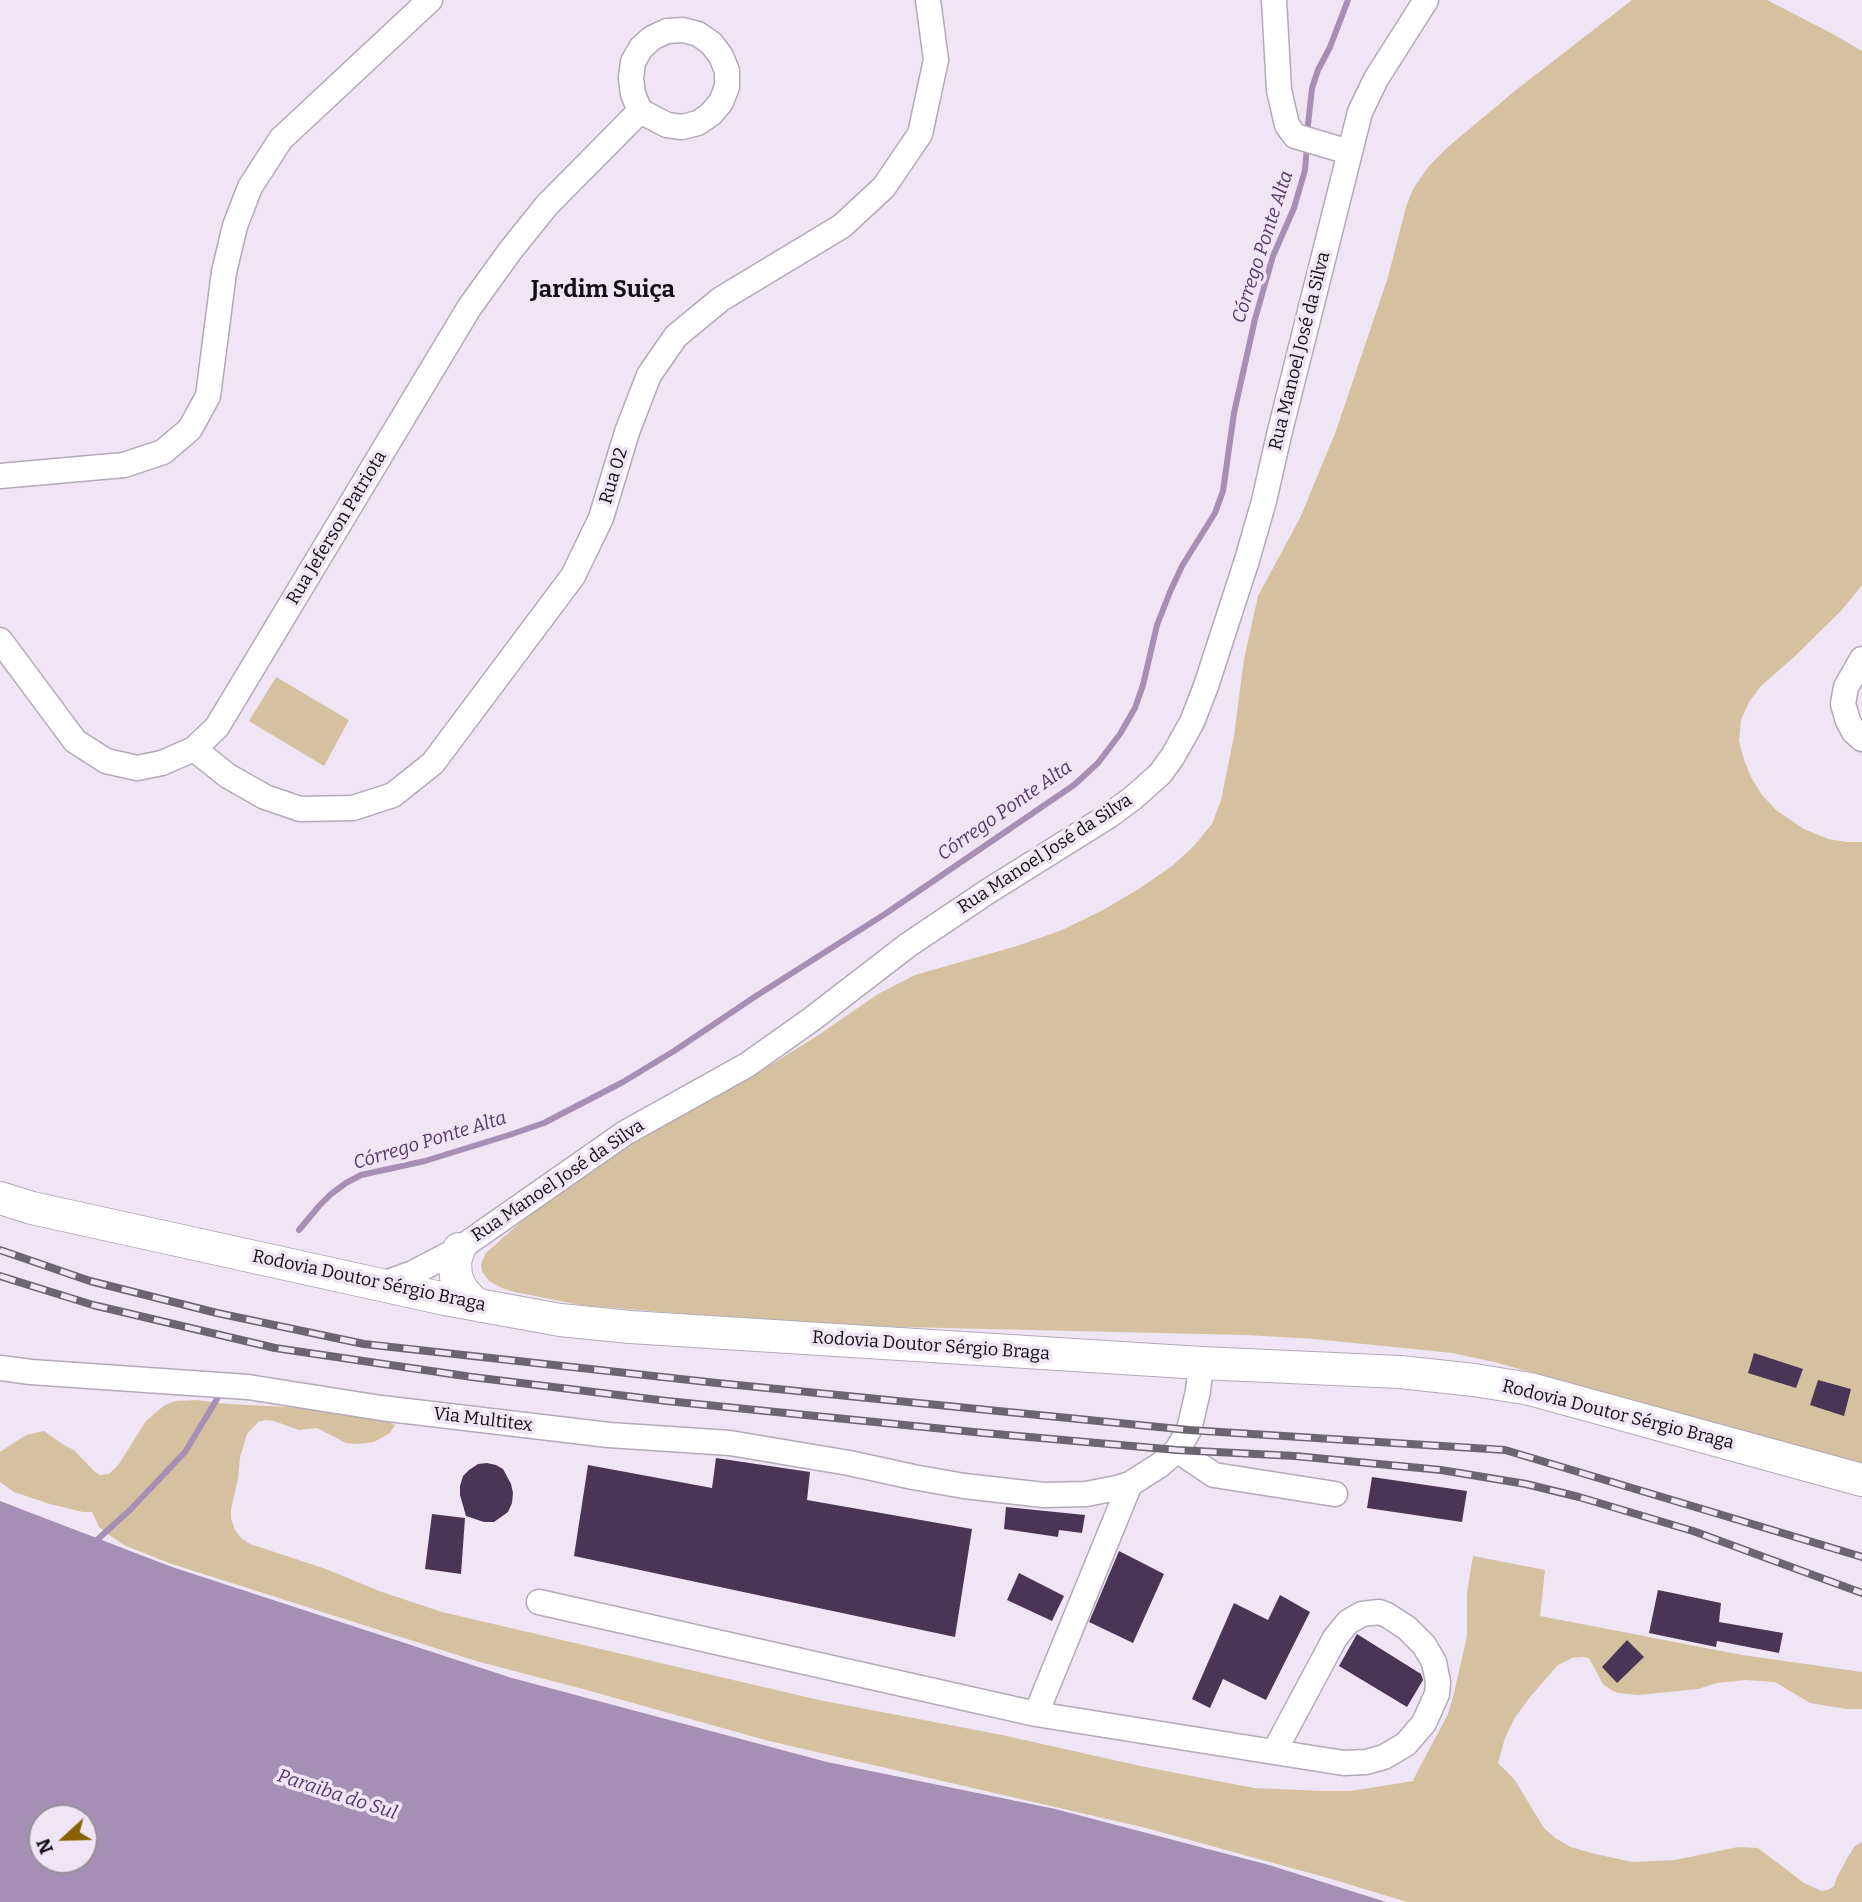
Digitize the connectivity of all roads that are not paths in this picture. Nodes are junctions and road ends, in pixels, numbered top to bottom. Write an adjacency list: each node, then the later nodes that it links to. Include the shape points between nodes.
1 (430, 0): 7 (street, via 281,139 250,187 224,272 208,396 190,429 163,452 124,465)
2 (928, 0): 11 (street, Rua 02, via 936,61 920,134 884,187 842,226 720,299 676,335 649,375 601,519 573,576 433,764 393,795 354,808 300,809 265,797)
3 (1274, 0): 6 (street, via 1282,108 1288,129 1295,136)
4 (1426, 0): 6 (street, Rua Manoel José da Silva, via 1367,95)
5 (640, 111): 11 (street, Rua Jeferson Patriota, via 547,205 477,297 217,727)
6 (1349, 152): 13 (street, Rua Manoel José da Silva, via 1247,561 1192,722 1160,774 1110,815 908,945 747,1065 625,1132)
7 (0, 476)
8 (0, 640): 11 (street, Rua Jeferson Patriota, via 75,741 106,761 137,768)
9 (1862, 659): 10 (street, via 1846,687 1843,704 1848,721)
10 (1862, 739)
11 (194, 749)
12 (0, 1198): 14 (main road, Rodovia Doutor Sérgio Braga)
13 (459, 1249): 14 (street, Rua Manoel José da Silva, via 413,1273); 15 (main road, via 456,1277 462,1290)
14 (377, 1284): 15 (main road, Rodovia Doutor Sérgio Braga)
15 (481, 1306): 16 (main road, Rodovia Doutor Sérgio Braga, via 630,1327)
16 (1201, 1363): 18 (street, via 1189,1430); 19 (main road, Rodovia Doutor Sérgio Braga, via 1400,1372 1530,1389)
17 (0, 1368): 20 (street, Via Multitex, via 248,1387 609,1435 730,1443 964,1486 1044,1495 1086,1494)
18 (1177, 1450): 20 (street, Via Multitex); 21 (street, via 1214,1475)
19 (1862, 1480)
20 (1130, 1484): 23 (street)
21 (1335, 1494)
22 (539, 1602): 23 (street)
23 (1036, 1714): 24 (street)
24 (1274, 1752): 24 (street, via 1355,1763 1384,1757 1406,1745 1424,1723 1437,1694 1437,1672 1424,1645 1407,1628 1379,1612 1349,1622 1335,1638)

